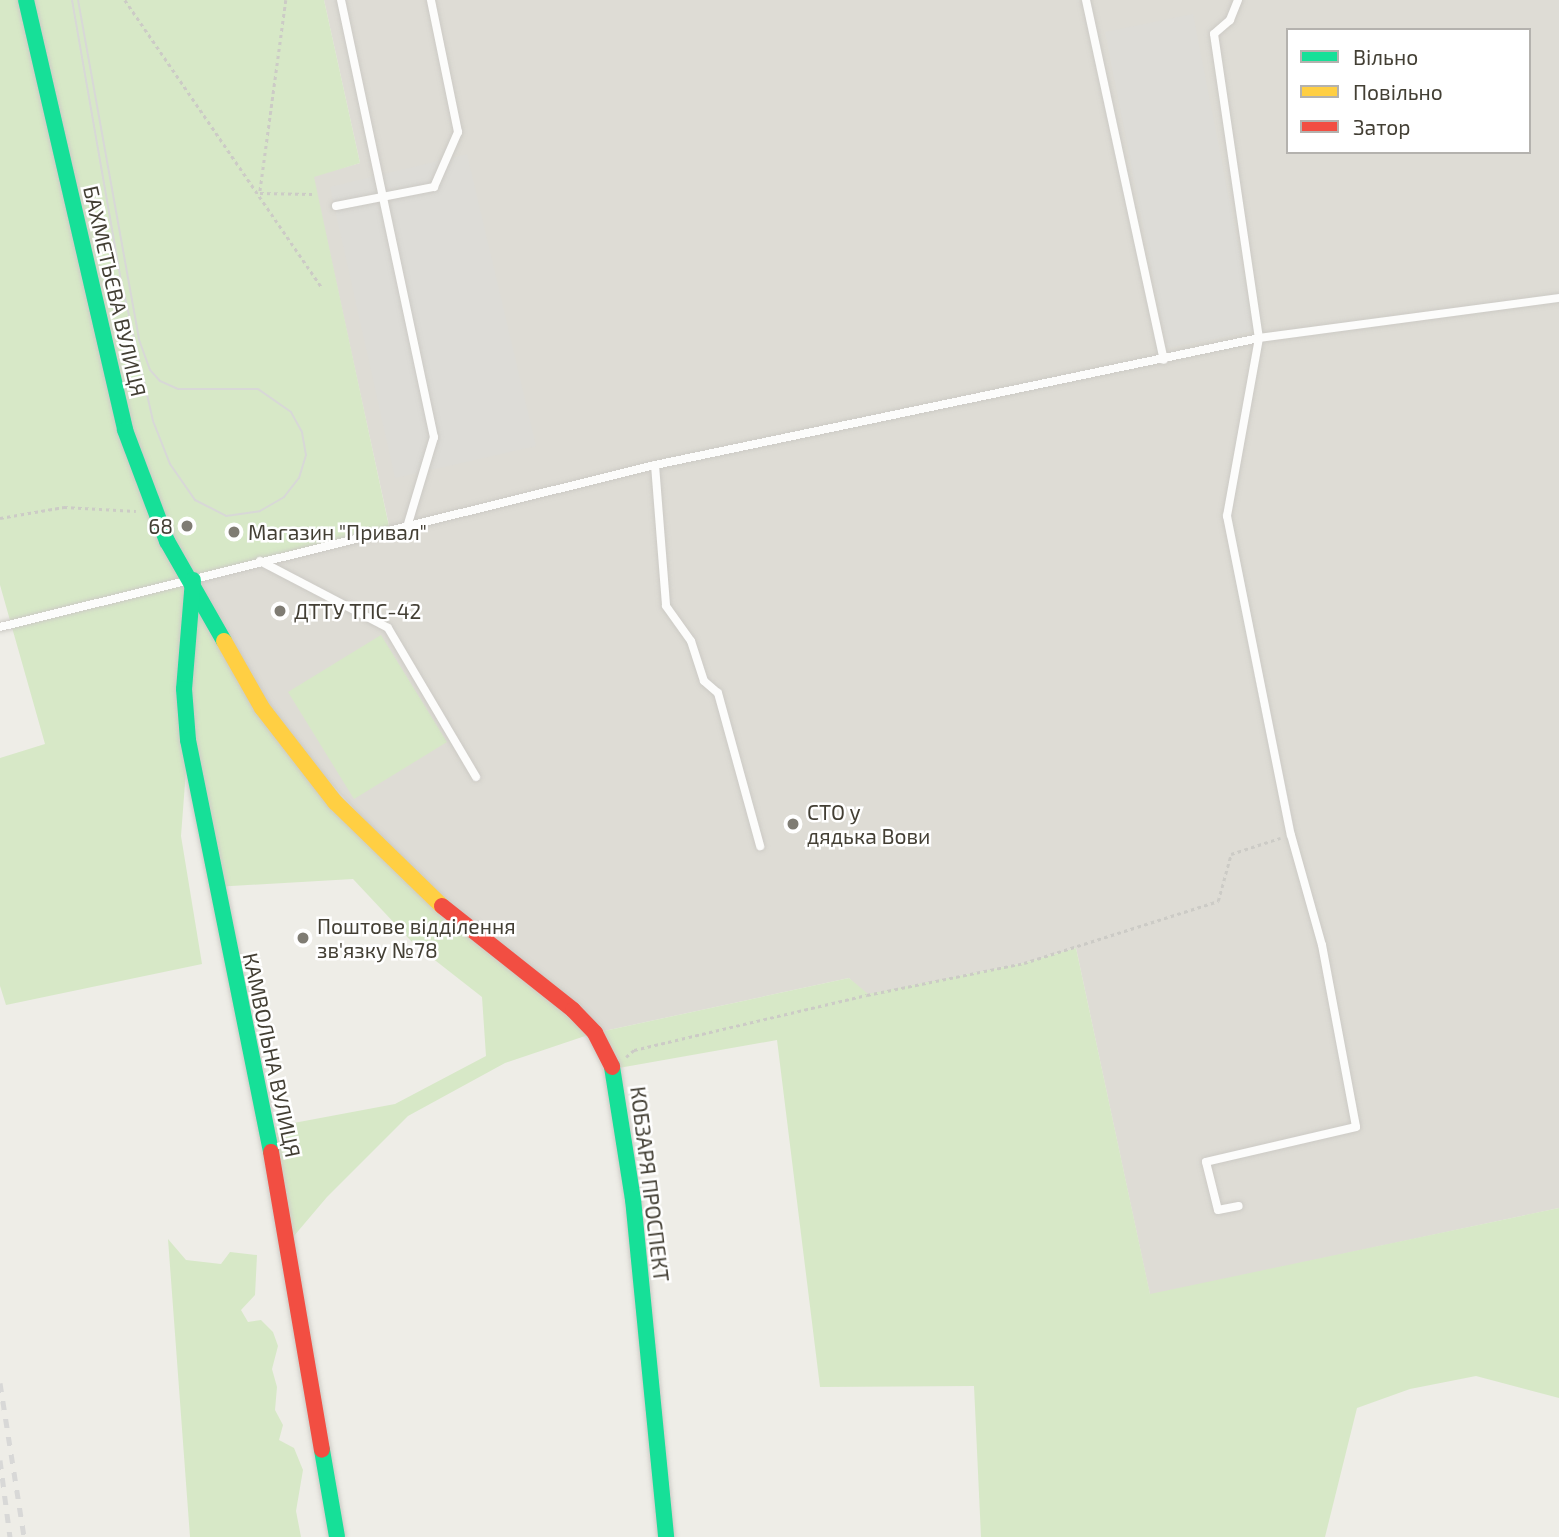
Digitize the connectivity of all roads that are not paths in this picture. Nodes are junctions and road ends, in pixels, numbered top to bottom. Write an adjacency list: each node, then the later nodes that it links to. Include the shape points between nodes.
1 (26, 0): 14 (main road, БАХМЕТЬЄВА ВУЛИЦЯ, via 125,430 167,541)
2 (341, 0): 6 (lane)
3 (431, 0): 6 (lane, via 458,132 434,187)
4 (1086, 0): 10 (lane)
5 (1238, 0): 9 (lane, via 1230,20 1214,34)
6 (383, 197): 7 (lane); 12 (lane, via 434,436)
7 (335, 206)
8 (1559, 298): 9 (lane)
9 (1259, 338): 10 (lane); 18 (lane, via 1227,516 1291,835 1322,945 1356,1127 1206,1163 1217,1210)
10 (1164, 360): 11 (lane)
11 (655, 466): 12 (lane); 17 (lane, via 666,606 691,641 704,681 718,693)
12 (407, 527): 13 (lane)
13 (260, 561): 14 (lane); 16 (lane, via 388,628)
14 (193, 580): 15 (lane); 19 (main road, КАМВОЛЬНА ВУЛИЦЯ, via 184,689 188,740 271,1153); 20 (main road, КОБЗАРЯ ПРОСПЕКТ, via 262,708 335,802 446,909 573,1010 595,1033 613,1069 632,1186)
15 (0, 627)
16 (476, 777)
17 (760, 846)
18 (1240, 1206)
19 (337, 1537)
20 (666, 1537)

